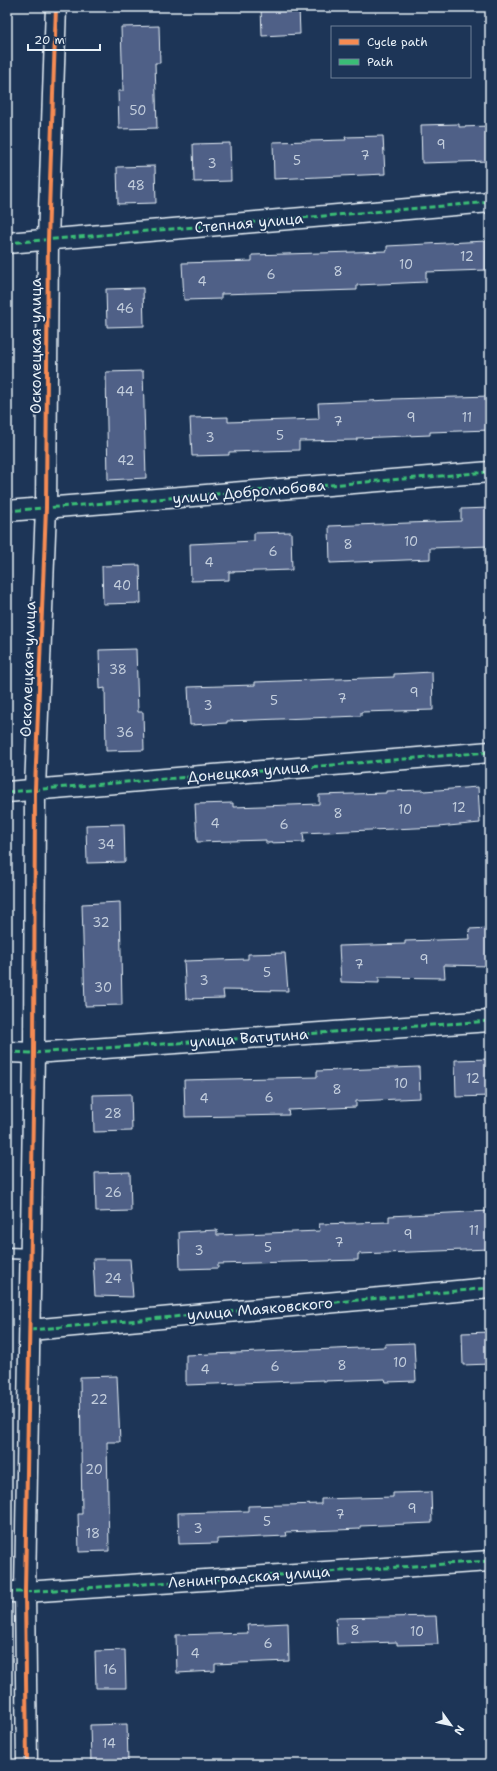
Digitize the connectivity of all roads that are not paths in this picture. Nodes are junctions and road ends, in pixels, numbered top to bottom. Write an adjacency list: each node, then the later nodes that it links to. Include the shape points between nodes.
1 (56, 7): 3 (street, Осколецкая улица)
2 (490, 202): 3 (street, Степная улица)
3 (48, 240): 4 (street, Степная улица); 6 (street, Осколецкая улица)
4 (7, 243)
5 (490, 472): 6 (street, улица Добролюбова)
6 (46, 508): 7 (street, улица Добролюбова); 9 (street, Осколецкая улица)
7 (7, 511)
8 (490, 752): 9 (street, Донецкая улица)
9 (35, 789): 10 (street, Донецкая улица); 13 (street, Осколецкая улица)
10 (7, 792)
11 (490, 1021): 13 (street, улица Ватутина)
12 (7, 1052): 13 (street, улица Ватутина)
13 (34, 1053): 15 (street, Осколецкая улица)
14 (7, 1253): 15 (lane)
15 (32, 1254): 17 (street, Осколецкая улица)
16 (490, 1288): 17 (street, улица Маяковского)
17 (30, 1330): 19 (street, Осколецкая улица)
18 (490, 1561): 19 (street, Ленинградская улица)
19 (16, 1592): 20 (street, Осколецкая улица)
20 (27, 1764)

